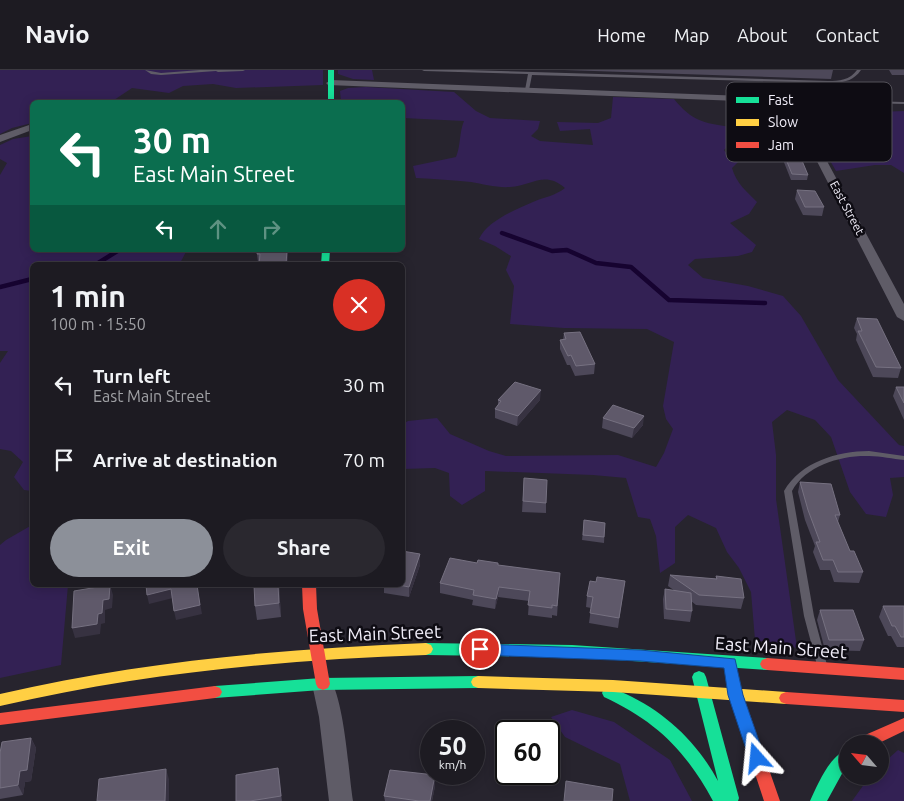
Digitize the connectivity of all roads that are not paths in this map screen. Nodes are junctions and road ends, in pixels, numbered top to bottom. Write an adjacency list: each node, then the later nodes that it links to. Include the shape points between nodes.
1 (147, 70): 2 (lane, via 161,74)
2 (218, 70): 3 (lane)
3 (243, 70)
4 (330, 70): 8 (main road)
5 (424, 70): 7 (lane)
6 (859, 70): 7 (lane, via 852,78 836,82)
7 (530, 75): 9 (lane)
8 (331, 83): 9 (street); 11 (main road)
9 (527, 90): 10 (street)
10 (726, 98)
11 (331, 100)
12 (30, 128): 13 (street)
13 (0, 139)
14 (823, 162): 15 (street, East Street)
15 (904, 317)
16 (904, 458): 21 (lane, via 867,453 848,455 807,471 796,478 788,491 809,616)
17 (309, 587): 18 (main road)
18 (317, 653): 19 (main road, East Main Street, via 463,649); 23 (main road); 27 (main road, East Main Street, via 133,673 74,682)
19 (697, 660): 20 (main road, East Main Street); 25 (main road)
20 (730, 663): 21 (main road, East Main Street); 26 (main road)
21 (822, 669): 22 (main road, East Main Street)
22 (904, 674)
23 (323, 684): 24 (main road, via 446,682); 29 (main road, via 129,702); 33 (street)
24 (587, 686): 25 (main road); 34 (main road, via 639,706 673,730 693,752)
25 (702, 693): 26 (main road); 35 (main road)
26 (736, 695): 28 (main road); 36 (main road)
27 (0, 700)
28 (904, 706)
29 (0, 719)
30 (904, 724): 31 (main road)
31 (880, 735)
32 (839, 764): 37 (main road)
33 (341, 801)
34 (721, 801)
35 (732, 801)
36 (772, 801)
37 (818, 801)

